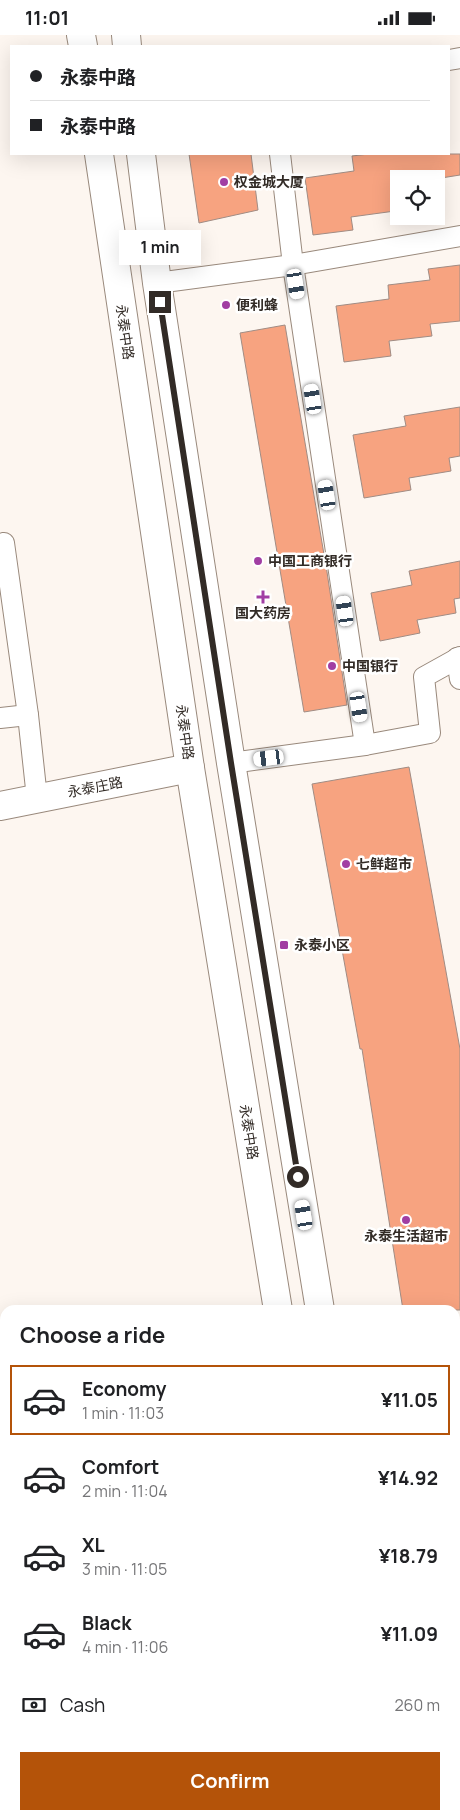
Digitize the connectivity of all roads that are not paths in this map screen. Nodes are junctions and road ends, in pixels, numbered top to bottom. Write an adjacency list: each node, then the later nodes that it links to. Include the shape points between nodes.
1 (99, 155): 14 (main road, 永泰中路)
2 (141, 155): 6 (main road)
3 (280, 155): 5 (street)
4 (460, 236): 5 (street)
5 (293, 265): 6 (street); 12 (street)
6 (157, 283): 13 (main road)
7 (4, 543): 10 (street)
8 (458, 657): 9 (street); 12 (street, via 424,677 430,733)
9 (460, 679)
10 (28, 715): 11 (street); 15 (street)
11 (0, 717)
12 (365, 745): 13 (street)
13 (231, 763): 18 (main road)
14 (190, 768): 15 (main road, 永泰庄路); 17 (main road, 永泰中路)
15 (37, 798): 16 (main road, 永泰庄路)
16 (0, 806)
17 (277, 1305)
18 (319, 1305)

